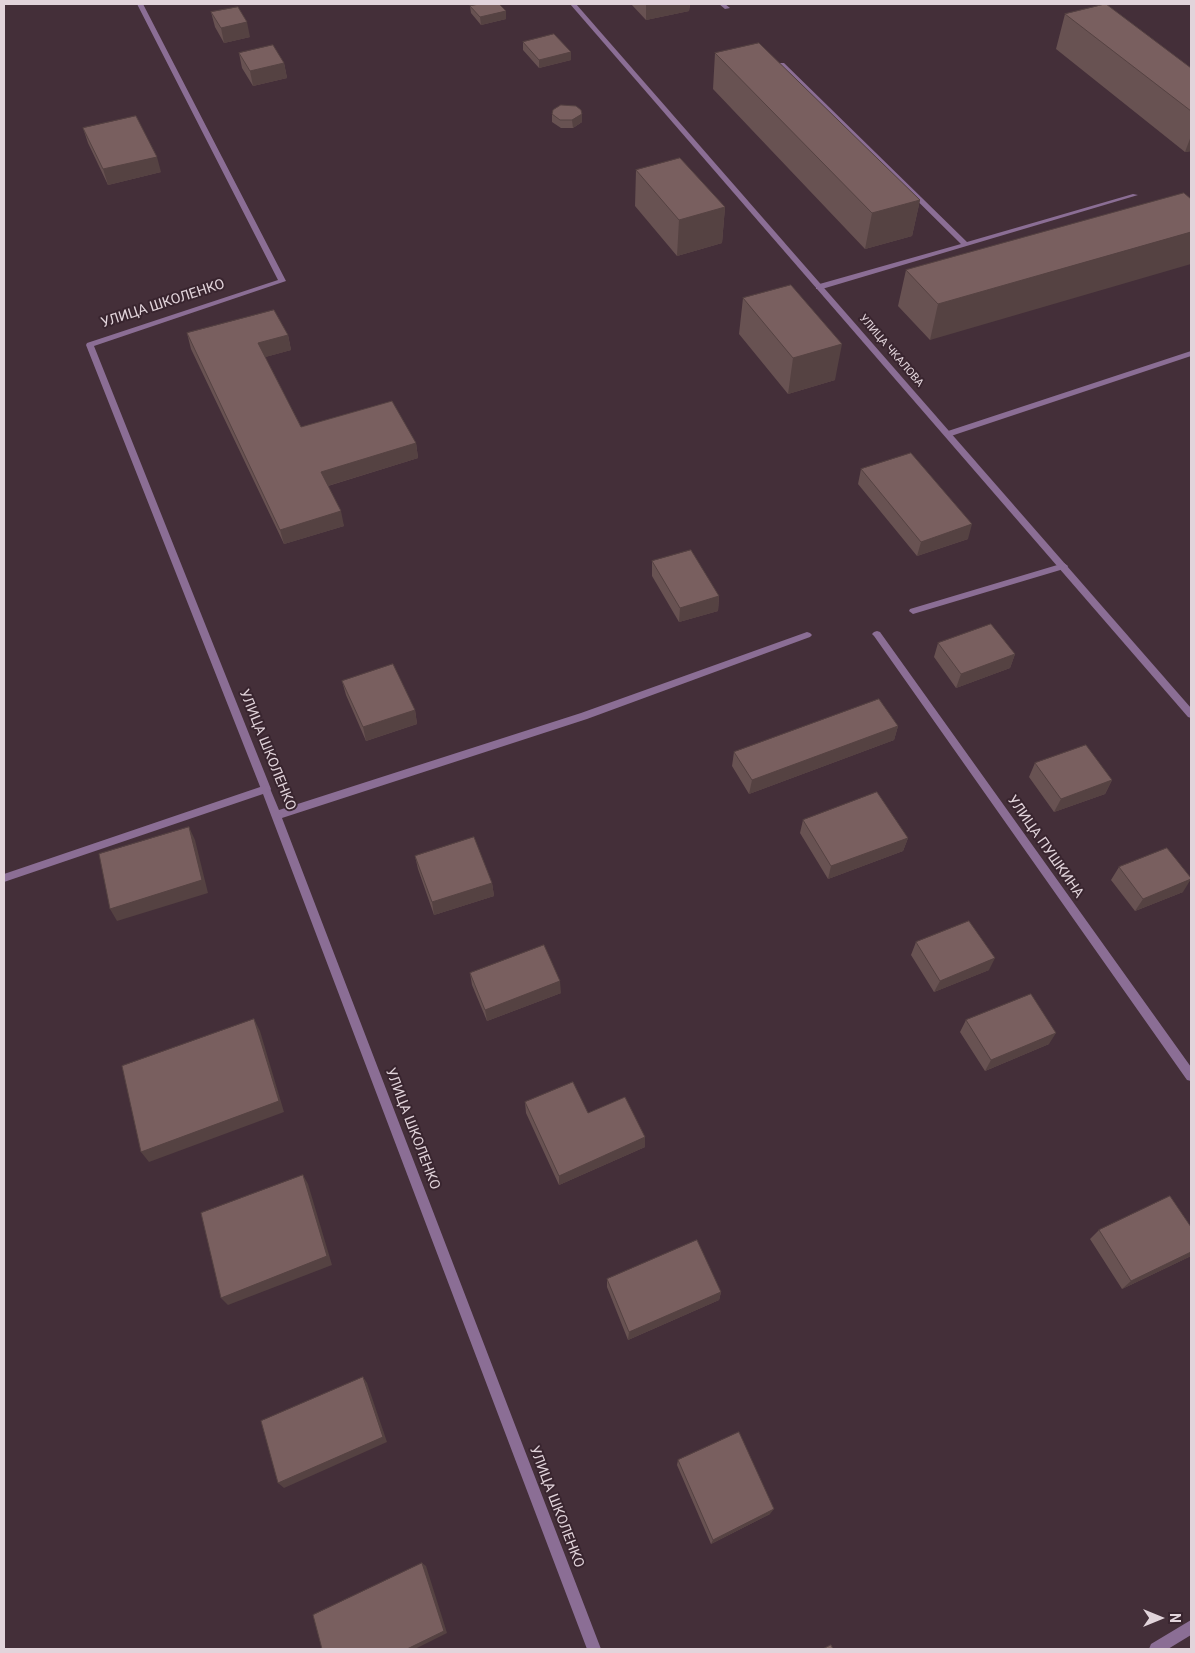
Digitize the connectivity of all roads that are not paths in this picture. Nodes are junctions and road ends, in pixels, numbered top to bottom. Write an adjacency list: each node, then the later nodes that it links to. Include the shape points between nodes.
1 (140, 4): 14 (street, УЛИЦА ШКОЛЕНКО, via 282,281 90,345)
2 (573, 4): 6 (street, УЛИЦА ЧКАЛОВА)
3 (782, 64): 5 (street)
4 (1135, 195): 5 (street)
5 (965, 244): 6 (street)
6 (819, 287): 8 (street, УЛИЦА ЧКАЛОВА)
7 (1191, 353): 8 (street)
8 (948, 434): 9 (street, УЛИЦА ЧКАЛОВА)
9 (1064, 566): 10 (street); 13 (street, УЛИЦА ЧКАЛОВА)
10 (913, 611)
11 (877, 634): 17 (street, УЛИЦА ПУШКИНА)
12 (807, 635): 15 (street, via 584,716)
13 (1191, 714)
14 (266, 789): 15 (street, УЛИЦА ШКОЛЕНКО); 16 (street)
15 (277, 815): 19 (street, УЛИЦА ШКОЛЕНКО)
16 (4, 878)
17 (1191, 1076)
18 (1191, 1627): 20 (street)
19 (594, 1649)
20 (1156, 1649)

